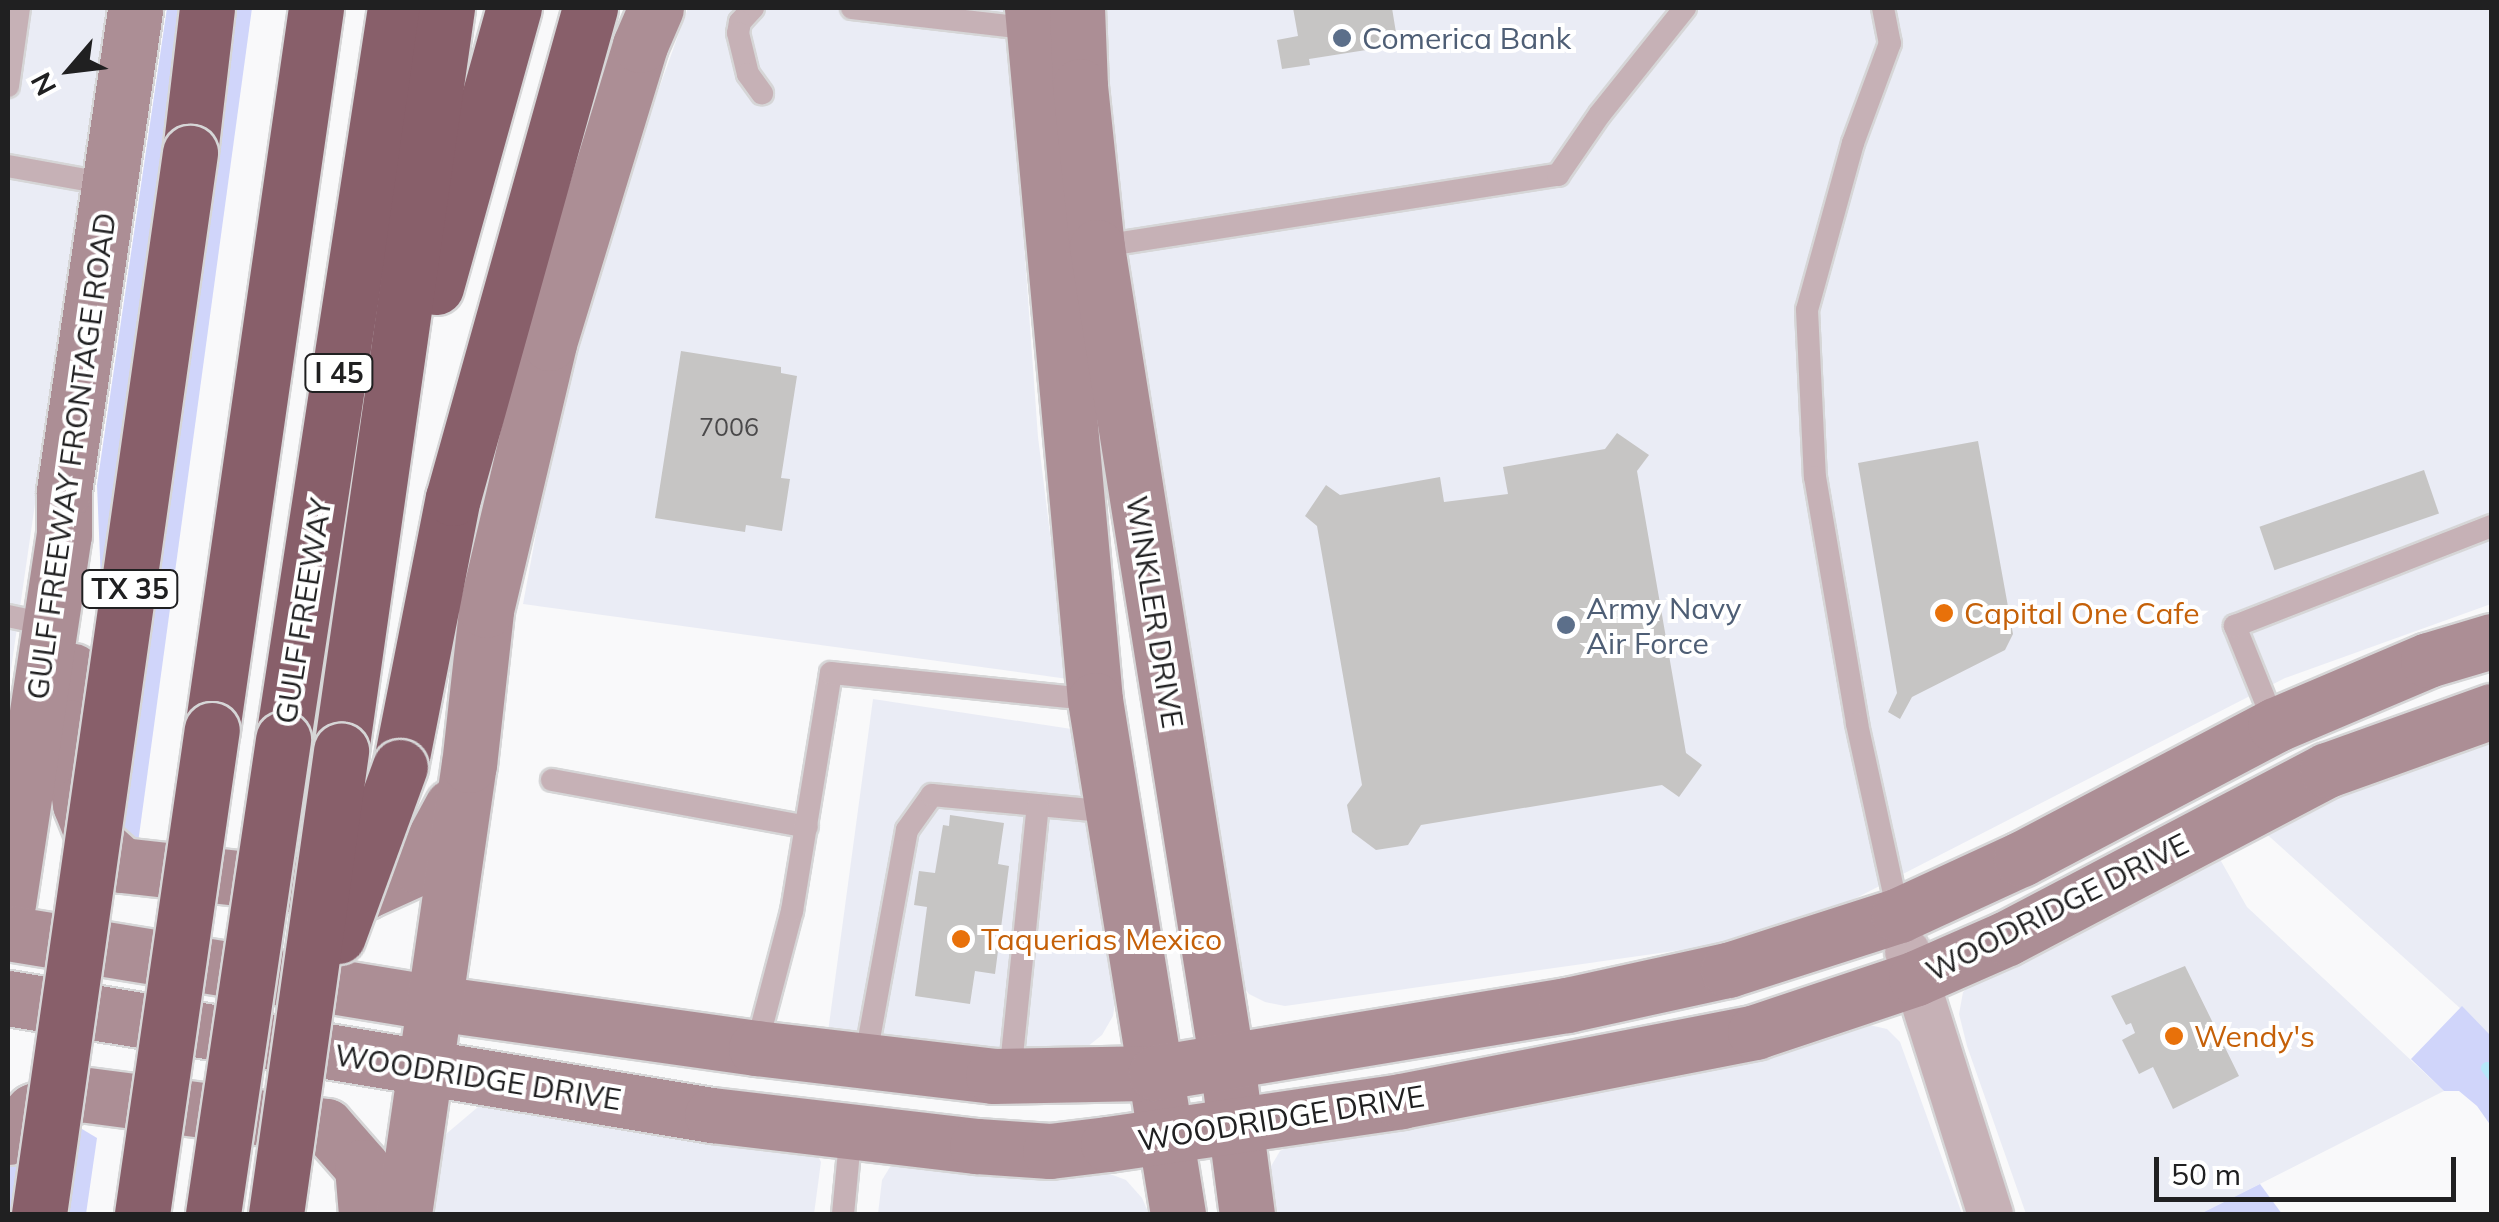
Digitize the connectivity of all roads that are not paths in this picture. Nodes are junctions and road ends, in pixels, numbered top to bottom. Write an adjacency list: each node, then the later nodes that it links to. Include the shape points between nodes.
1 (19, 8): 15 (lane)
2 (136, 8): 18 (main road, GULF FREEWAY FRONTAGE ROAD)
3 (207, 8): 49 (highway, TX 35, bridge)
4 (316, 8): 50 (highway, I 45, bridge)
5 (395, 8): 51 (highway, GULF FREEWAY / I 45, bridge)
6 (446, 8): 20 (highway, GULF FREEWAY / I 45)
7 (514, 8): 20 (highway)
8 (590, 8): 38 (highway, bridge, via 453,498 400,767)
9 (656, 8): 28 (main road, via 549,343 486,610)
10 (753, 8): 16 (lane, via 738,33 748,74)
11 (852, 8): 14 (lane)
12 (1685, 8): 19 (lane, via 1558,175)
13 (1883, 8): 35 (lane, via 1890,42 1853,143 1807,310 1814,477 1860,740)
14 (1048, 15): 19 (main road, WINKLER DRIVE)
15 (8, 86)
16 (762, 93)
17 (8, 166): 18 (lane)
18 (108, 184): 22 (main road, GULF FREEWAY FRONTAGE ROAD, via 64,492)
19 (1075, 251): 25 (main road, WINKLER DRIVE); 41 (main road, WINKLER DRIVE)
20 (377, 497): 38 (highway, GULF FREEWAY / I 45, bridge)
21 (2492, 526): 27 (lane, via 2235,626)
22 (64, 535): 23 (main road, GULF FREEWAY FRONTAGE ROAD); 28 (main road, via 80,596 68,726 80,804 95,840 122,865 364,892 419,867)
23 (29, 620): 33 (main road, GULF FREEWAY FRONTAGE ROAD)
24 (2492, 642): 27 (main road, WOODRIDGE DRIVE, via 2428,660)
25 (1094, 700): 31 (main road, WINKLER DRIVE); 32 (lane, via 831,672)
26 (2492, 711): 35 (main road, WOODRIDGE DRIVE, via 2327,770 2006,938)
27 (2275, 724): 35 (main road, WOODRIDGE DRIVE, via 2021,859)
28 (469, 765): 37 (main road)
29 (552, 780): 32 (lane)
30 (1038, 804): 31 (lane); 40 (lane, via 932,795 907,830); 44 (lane)
31 (1113, 812): 43 (main road, WINKLER DRIVE)
32 (807, 827): 39 (lane)
33 (8, 904)
34 (8, 933): 37 (main road, WOODRIDGE DRIVE)
35 (1907, 948): 41 (main road, WOODRIDGE DRIVE, via 1728,970 1567,1005); 45 (main road, WOODRIDGE DRIVE, via 1755,1032); 58 (street)
36 (8, 998): 42 (main road, WOODRIDGE DRIVE)
37 (436, 1004): 39 (main road, WOODRIDGE DRIVE); 42 (main road)
38 (302, 1038): 52 (highway, GULF FREEWAY / I 45, bridge)
39 (756, 1048): 40 (main road, WOODRIDGE DRIVE)
40 (864, 1061): 44 (main road, WOODRIDGE DRIVE)
41 (1227, 1063): 43 (main road, WOODRIDGE DRIVE); 45 (main road, WINKLER DRIVE)
42 (426, 1070): 46 (main road, WOODRIDGE DRIVE); 54 (main road)
43 (1156, 1073): 44 (main road, WOODRIDGE DRIVE); 48 (main road, WINKLER DRIVE)
44 (1010, 1076)
45 (1234, 1128): 48 (main road, WOODRIDGE DRIVE); 57 (main road, WINKLER DRIVE)
46 (851, 1131): 48 (main road, WOODRIDGE DRIVE, via 1050,1151); 55 (lane)
47 (8, 1137): 53 (main road, via 32,1111 80,1094 326,1126 362,1167)
48 (1167, 1137): 56 (main road, WINKLER DRIVE)
49 (39, 1214)
50 (142, 1214)
51 (213, 1214)
52 (276, 1214)
53 (366, 1214)
54 (404, 1214)
55 (843, 1214)
56 (1178, 1214)
57 (1246, 1214)
58 (1990, 1214)

